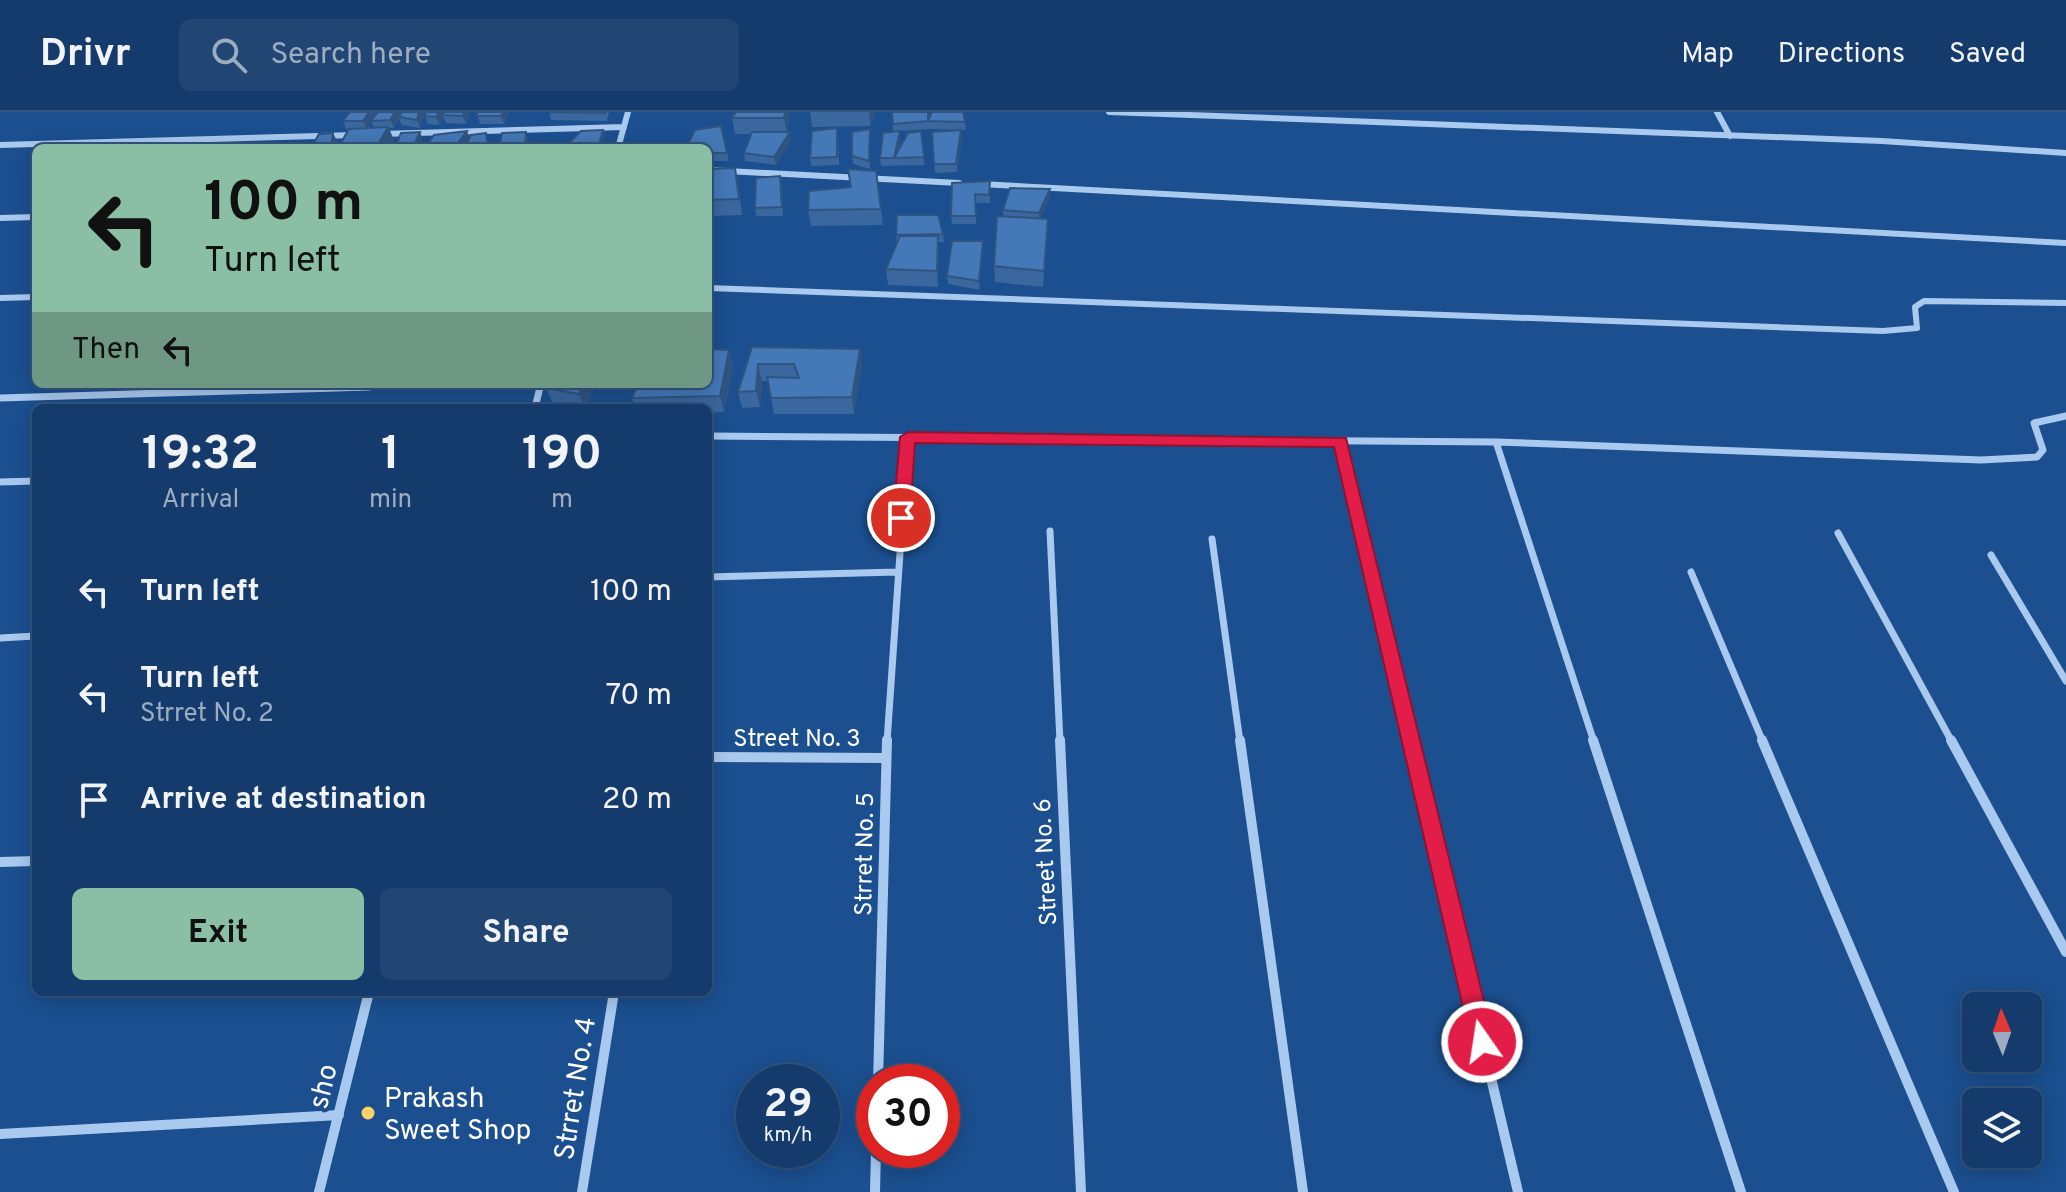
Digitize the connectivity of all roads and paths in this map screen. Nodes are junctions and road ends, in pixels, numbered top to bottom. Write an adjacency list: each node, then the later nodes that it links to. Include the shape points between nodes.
1 (628, 112): 5 (street)
2 (1109, 112): 4 (street)
3 (1717, 112): 8 (street)
4 (1161, 114): 8 (street)
5 (624, 127): 6 (street); 11 (street)
6 (375, 134)
7 (359, 135): 10 (street)
8 (1730, 136): 13 (street)
9 (32, 144): 12 (street)
10 (36, 144)
11 (619, 144)
12 (0, 145)
13 (2066, 153)
14 (712, 170): 17 (street)
15 (32, 217): 16 (street)
16 (0, 218)
17 (2066, 243)
18 (712, 288): 21 (street, via 1883,331 1917,328 1915,307 1924,301)
19 (32, 297): 20 (street)
20 (0, 298)
21 (2066, 303)
22 (336, 388): 23 (street)
23 (0, 398)
24 (2066, 416): 28 (street, via 2034,423 2043,450 2037,457 2014,459)
25 (712, 436): 26 (street)
26 (908, 437): 27 (street); 35 (street, Strret No. 5)
27 (1340, 442): 28 (street); 57 (street)
28 (1496, 442): 58 (street)
29 (32, 481): 30 (street)
30 (0, 482)
31 (1050, 531): 55 (street, Street No. 6)
32 (1838, 533): 45 (street)
33 (1212, 539): 56 (street)
34 (1991, 555): 40 (street)
35 (897, 572): 37 (street); 42 (street, Strret No. 5)
36 (1691, 572): 59 (street)
37 (712, 577)
38 (32, 636): 39 (street)
39 (0, 638)
40 (2066, 681)
41 (712, 757): 42 (street, Street No. 3)
42 (886, 758): 48 (street, Strret No. 5)
43 (32, 861): 44 (street)
44 (0, 862)
45 (2066, 952)
46 (368, 996): 49 (street, sho)
47 (613, 996): 53 (street, Strret No. 4)
48 (878, 1064)
49 (339, 1115): 50 (street); 52 (street, sho)
50 (0, 1134)
51 (876, 1168): 54 (street)
52 (319, 1192)
53 (582, 1192)
54 (875, 1192)
55 (1081, 1192)
56 (1303, 1192)
57 (1518, 1192)
58 (1741, 1192)
59 (1954, 1192)

